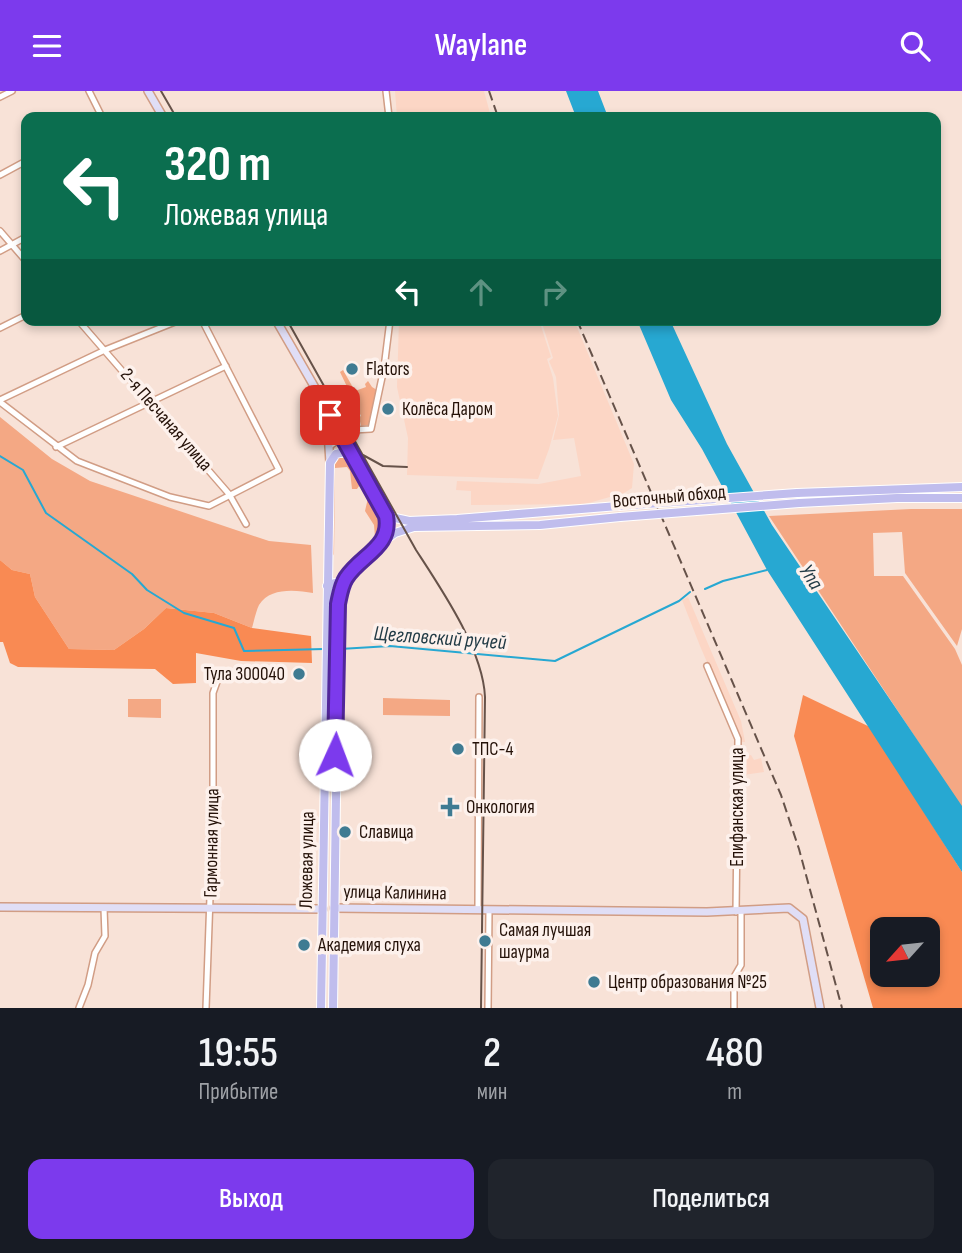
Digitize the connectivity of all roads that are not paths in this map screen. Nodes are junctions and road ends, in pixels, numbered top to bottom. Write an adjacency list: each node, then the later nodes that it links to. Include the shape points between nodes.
1 (12, 91): 5 (street)
2 (89, 91): 6 (street)
3 (148, 91): 7 (street)
4 (386, 91): 8 (street)
5 (0, 97)
6 (100, 112)
7 (160, 112)
8 (388, 112)
9 (21, 164): 10 (street)
10 (0, 174)
11 (0, 231): 13 (street)
12 (21, 240): 13 (street)
13 (12, 245): 14 (street); 15 (street)
14 (0, 251)
15 (21, 255)
16 (21, 318): 22 (street)
17 (83, 326): 23 (street, 2-я Песчаная улица)
18 (165, 326): 23 (street)
19 (205, 326): 24 (street)
20 (279, 326): 25 (street)
21 (389, 326): 28 (street, via 371,429)
22 (0, 328)
23 (105, 350): 26 (street); 27 (street, 2-я Песчаная улица)
24 (226, 366): 27 (street); 34 (street, via 279,470)
25 (306, 374): 28 (street); 29 (street)
26 (0, 401): 30 (street)
27 (151, 402): 30 (street); 34 (street, 2-я Песчаная улица)
28 (343, 436): 29 (street); 31 (street)
29 (330, 446): 32 (street)
30 (56, 447): 34 (street, via 77,461 170,497 209,506)
31 (357, 462): 32 (main road, via 344,452); 36 (main road)
32 (330, 463): 39 (main road, Ложевая улица)
33 (962, 487): 36 (main road, Восточный обход, bridge, via 797,493 409,521)
34 (229, 494): 37 (street, 2-я Песчаная улица)
35 (962, 498): 38 (main road, Восточный обход, bridge, via 799,503 540,524 414,527)
36 (386, 516): 38 (main road, via 388,527)
37 (246, 524)
38 (381, 543): 40 (main road, Ложевая улица, via 346,578)
39 (327, 586): 40 (main road, via 339,586); 42 (main road, Ложевая улица)
40 (338, 604): 43 (main road, Ложевая улица)
41 (707, 666): 53 (street, Епифанская улица, via 738,739)
42 (326, 670): 43 (main road, via 331,675); 50 (main road, Ложевая улица)
43 (337, 671): 48 (main road, Ложевая улица)
44 (218, 679): 49 (street, Гармонная улица, via 213,693)
45 (479, 697): 51 (street)
46 (0, 907): 47 (street, улица Калинина)
47 (104, 908): 49 (street, улица Калинина); 54 (street, via 105,936 95,953)
48 (334, 908): 50 (main road, улица Калинина); 51 (street, улица Калинина); 57 (main road, Ложевая улица)
49 (211, 909): 50 (street, улица Калинина); 55 (street, Гармонная улица)
50 (323, 909): 56 (main road, Ложевая улица)
51 (478, 910): 52 (street, улица Калинина)
52 (489, 910): 53 (street, улица Калинина); 58 (street)
53 (738, 911): 59 (street, Епифанская улица, via 741,965 734,977); 60 (street, улица Калинина, via 789,908 803,919)
54 (79, 1008)
55 (206, 1008)
56 (321, 1008)
57 (333, 1008)
58 (488, 1008)
59 (734, 1008)
60 (820, 1008)

